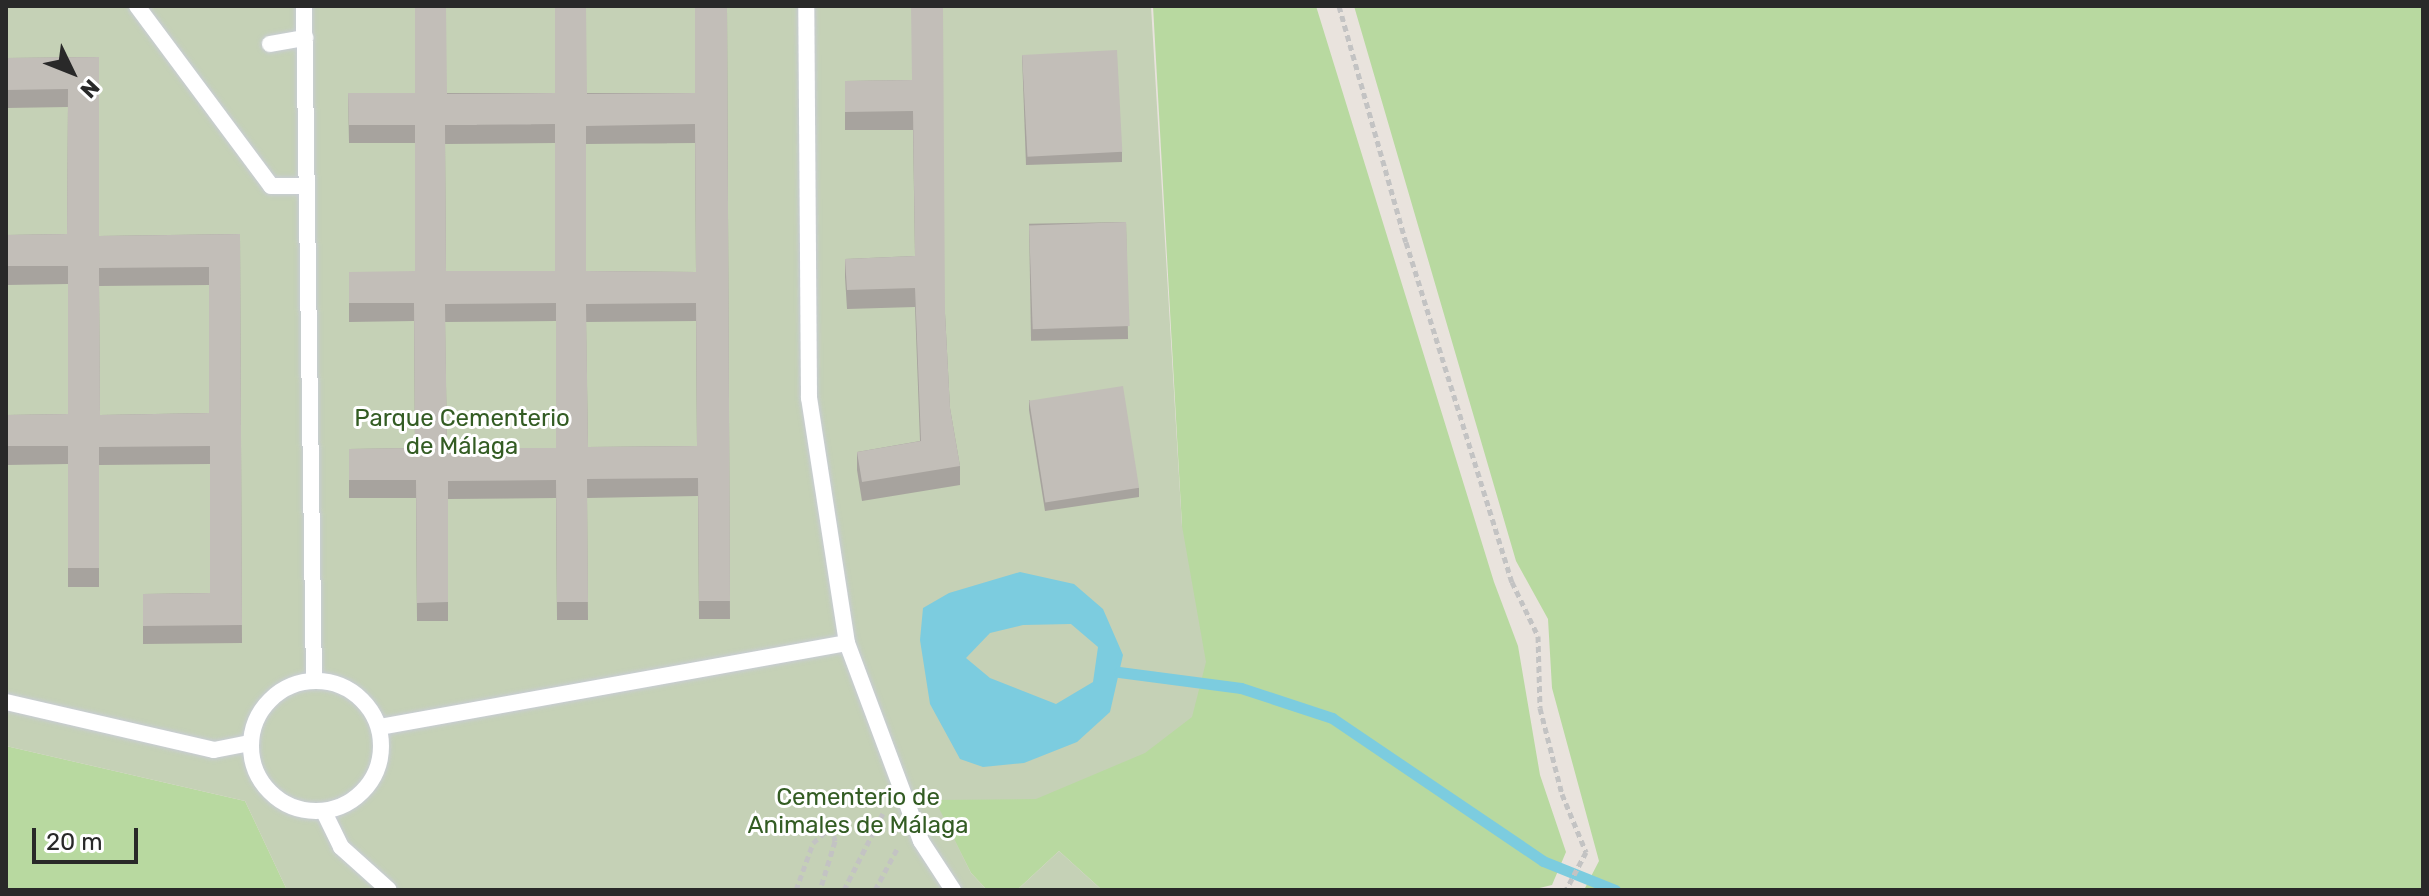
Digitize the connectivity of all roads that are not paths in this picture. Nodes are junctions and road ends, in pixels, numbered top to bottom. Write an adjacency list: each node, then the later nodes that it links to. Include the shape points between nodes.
1 (137, 6): 6 (lane, via 271,186)
2 (304, 6): 4 (lane)
3 (806, 6): 7 (lane, via 809,398)
4 (305, 38): 5 (lane); 6 (lane)
5 (270, 44)
6 (304, 186): 8 (lane)
7 (847, 643): 10 (lane); 14 (lane, via 921,841)
8 (314, 680): 10 (lane, via 342,685 366,702); 11 (lane, via 283,689 260,712)
9 (6, 702): 11 (lane, via 214,750)
10 (380, 727): 12 (lane, via 382,756 372,782 351,802)
11 (250, 743): 12 (lane, via 254,771 271,795 295,810)
12 (324, 812): 13 (lane, via 341,847)
13 (389, 890)
14 (953, 890)

